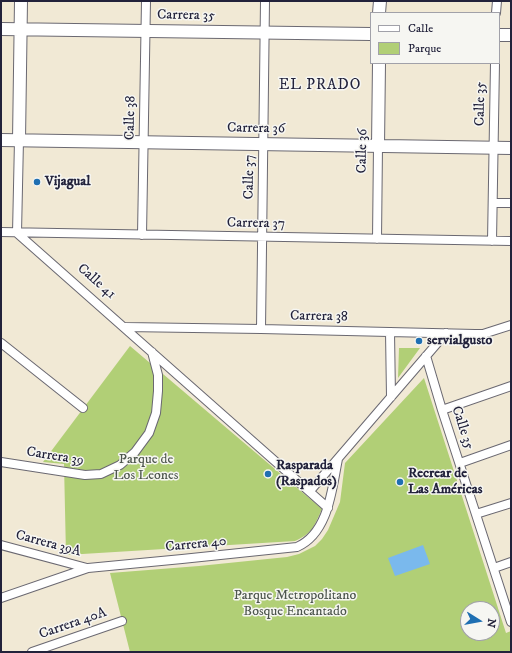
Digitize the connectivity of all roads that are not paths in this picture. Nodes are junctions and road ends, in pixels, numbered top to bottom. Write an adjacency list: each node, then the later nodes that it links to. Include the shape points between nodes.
1 (21, 1): 9 (street)
2 (146, 1): 10 (street, Calle 38)
3 (265, 1): 11 (street, Calle 37)
4 (380, 1): 6 (street)
5 (497, 1): 7 (street)
6 (380, 12)
7 (496, 12)
8 (1, 29): 9 (street, Carrera 35)
9 (21, 29): 10 (street, Carrera 35); 18 (street)
10 (146, 31): 11 (street, Carrera 35); 19 (street, Calle 38)
11 (265, 32): 12 (street, Carrera 35); 20 (street, Calle 37)
12 (370, 34)
13 (500, 35): 14 (street)
14 (511, 35)
15 (379, 64): 21 (street, Calle 36)
16 (495, 64): 22 (street, Calle 35)
17 (1, 140): 18 (street, Carrera 36)
18 (19, 140): 19 (street, Carrera 36); 27 (street)
19 (144, 142): 20 (street, Carrera 36); 28 (street, Calle 38)
20 (263, 144): 21 (street, Carrera 36); 29 (street, Calle 37)
21 (378, 146): 22 (street, Carrera 36); 30 (street, Calle 36)
22 (493, 147): 23 (street, Carrera 36); 24 (street, Calle 35)
23 (511, 148)
24 (492, 203): 25 (street); 31 (street, Calle 35)
25 (511, 203)
26 (1, 232): 27 (street, Carrera 37)
27 (18, 233): 28 (street, Carrera 37); 34 (street, Calle 41)
28 (142, 235): 29 (street, Carrera 37)
29 (262, 237): 30 (street, Carrera 37); 35 (street, Calle 37)
30 (377, 239): 31 (street, Carrera 37)
31 (492, 241): 32 (street, Carrera 37)
32 (511, 242)
33 (511, 325): 37 (street, Carrera 38, via 483,334)
34 (124, 327): 35 (street, Carrera 38); 39 (street, Calle 41)
35 (261, 329): 36 (street, Carrera 38)
36 (390, 332): 37 (street, Carrera 38); 42 (street)
37 (446, 334): 40 (street, Carrera 40)
38 (1, 343): 43 (street)
39 (152, 352): 47 (street, Carrera 39, via 158,376 156,413 149,433 135,452 120,465 100,474 85,475); 49 (street, Calle 41)
40 (426, 356): 42 (street, Carrera 40); 44 (street, Calle 35)
41 (511, 386): 44 (street)
42 (391, 397): 46 (street, Carrera 40)
43 (83, 408)
44 (442, 410): 48 (street, Calle 35)
45 (511, 445): 48 (street)
46 (338, 459): 49 (street, Carrera 40); 51 (street, Carrera 40)
47 (1, 462)
48 (460, 463): 52 (street, Calle 35)
49 (310, 491): 51 (street, Calle 41)
50 (511, 503): 52 (street)
51 (328, 508): 55 (street, Carrera 40, via 315,533 297,547)
52 (476, 514): 56 (street, Calle 35)
53 (1, 546): 55 (street, Carrera 39A)
54 (511, 562): 56 (street)
55 (88, 568): 57 (street, Carrera 40)
56 (494, 568): 59 (street, Calle 35)
57 (1, 598)
58 (122, 620): 60 (street, Carrera 40A)
59 (511, 622)
60 (32, 652)

